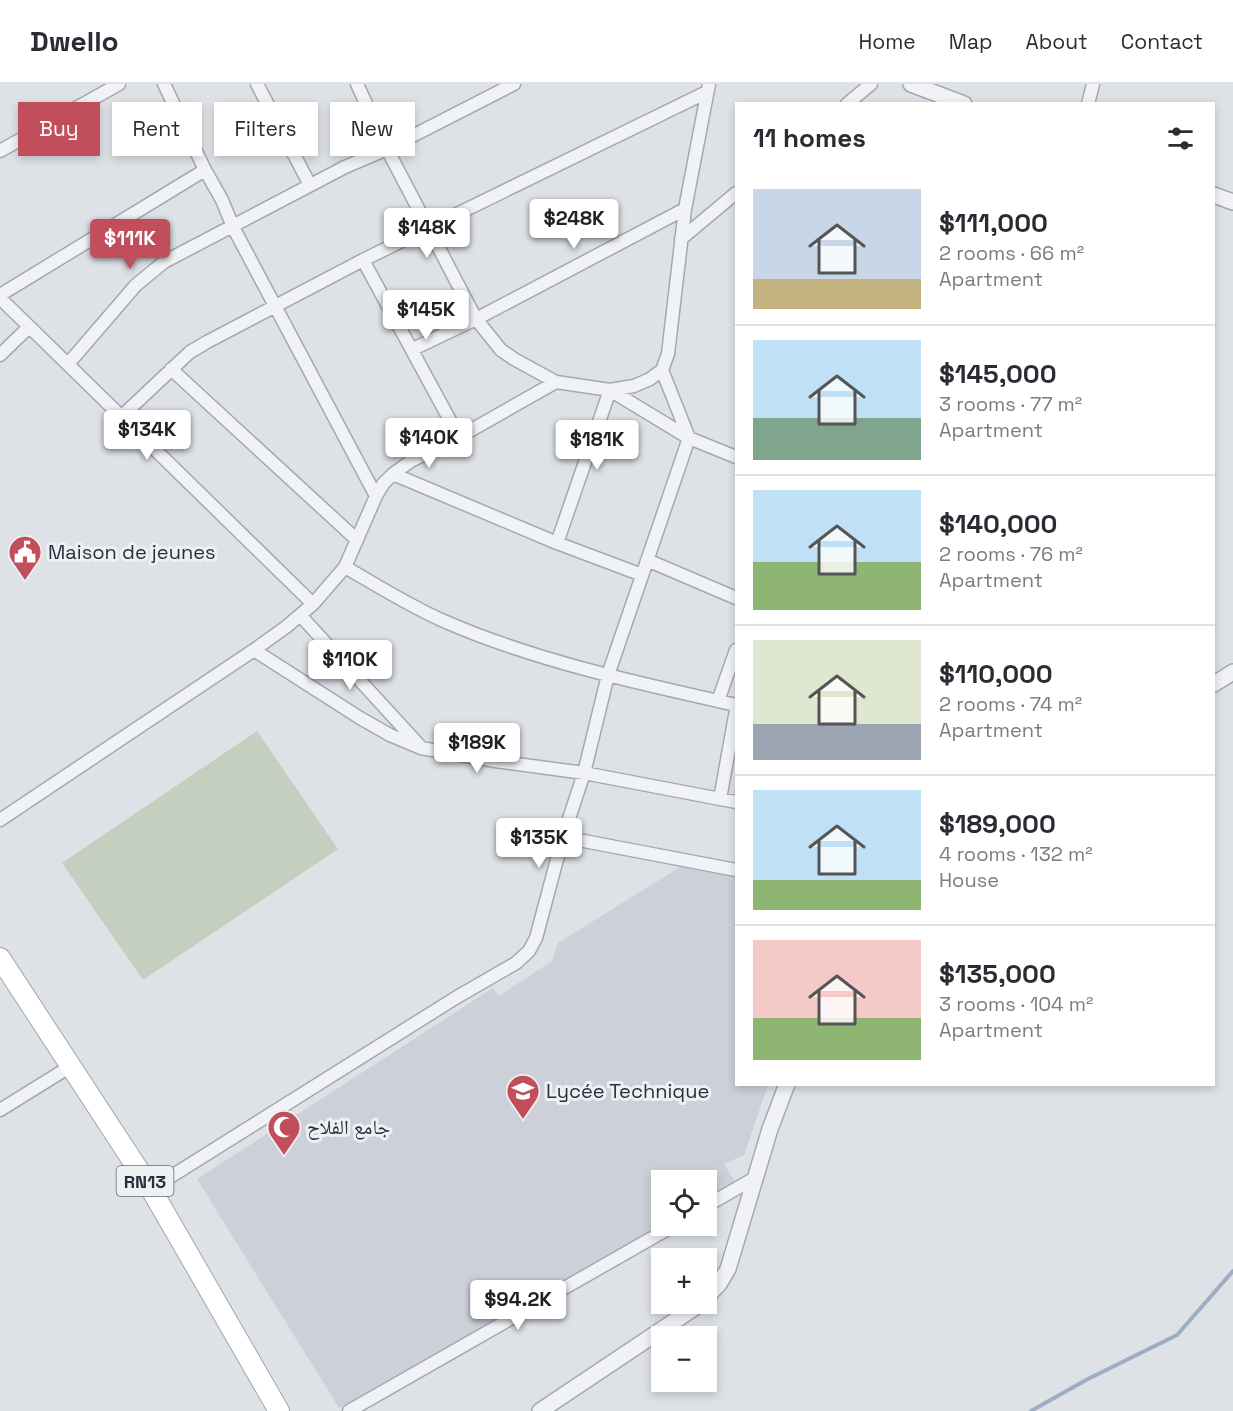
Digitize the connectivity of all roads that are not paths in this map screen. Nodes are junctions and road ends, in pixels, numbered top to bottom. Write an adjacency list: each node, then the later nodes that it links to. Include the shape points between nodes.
1 (119, 84): 16 (street)
2 (164, 84): 19 (street)
3 (258, 84): 20 (street)
4 (357, 84): 11 (street)
5 (514, 84): 15 (street)
6 (872, 84): 12 (street)
7 (911, 84): 10 (street)
8 (1093, 84): 14 (street)
9 (708, 88): 24 (street); 26 (street)
10 (935, 88): 13 (street)
11 (365, 102)
12 (850, 102)
13 (960, 102)
14 (1088, 102)
15 (415, 135)
16 (0, 151)
17 (369, 156): 20 (street)
18 (391, 156): 26 (street)
19 (205, 170): 25 (street); 29 (street)
20 (310, 185): 25 (street)
21 (735, 194): 27 (street)
22 (1215, 195): 23 (street)
23 (1233, 202)
24 (685, 209): 27 (street); 31 (street)
25 (233, 227): 30 (street); 35 (street, via 148,274)
26 (428, 228): 28 (street); 31 (street)
27 (681, 239): 37 (street, via 668,354)
28 (363, 260): 30 (street); 33 (street)
29 (0, 296): 32 (street)
30 (274, 306): 36 (street, via 198,347); 45 (street)
31 (476, 319): 33 (street); 38 (street, via 501,350)
32 (29, 327): 34 (street); 35 (street)
33 (413, 349): 41 (street)
34 (0, 355)
35 (68, 364): 40 (street)
36 (171, 369): 40 (street); 46 (street)
37 (662, 370): 39 (street, via 634,386); 42 (street)
38 (556, 382): 39 (street); 41 (street)
39 (610, 390): 42 (street); 47 (street)
40 (122, 416): 52 (street)
41 (459, 437): 44 (street)
42 (690, 438): 43 (street); 48 (street)
43 (735, 457)
44 (393, 474): 45 (street); 47 (street)
45 (376, 496): 46 (street)
46 (357, 540): 49 (street)
47 (557, 543): 50 (street)
48 (647, 560): 50 (street); 51 (street)
49 (345, 567): 52 (street); 57 (street, via 446,622)
50 (642, 575): 57 (street)
51 (735, 598)
52 (313, 604): 53 (street)
53 (300, 615): 54 (street); 62 (street)
54 (254, 650): 62 (street, via 360,718); 66 (street)
55 (735, 653): 59 (street)
56 (1233, 672): 58 (street)
57 (608, 675): 59 (street); 63 (street)
58 (1215, 683)
59 (718, 701): 60 (street)
60 (735, 705)
61 (735, 716): 64 (street)
62 (421, 748): 63 (street)
63 (584, 772): 64 (street); 67 (street)
64 (720, 799): 65 (street)
65 (735, 802)
66 (0, 820)
67 (563, 837): 68 (street); 74 (street, via 536,938 516,963)
68 (735, 870)
69 (0, 957): 70 (main road, RN13)
70 (71, 1066): 72 (street); 74 (main road, RN13)
71 (785, 1086): 73 (street)
72 (0, 1110)
73 (755, 1178): 75 (street); 77 (street, via 728,1269)
74 (151, 1189): 79 (main road, RN13)
75 (717, 1200)
76 (655, 1236): 80 (street)
77 (717, 1286)
78 (685, 1314): 81 (street)
79 (279, 1411)
80 (349, 1411)
81 (540, 1411)

